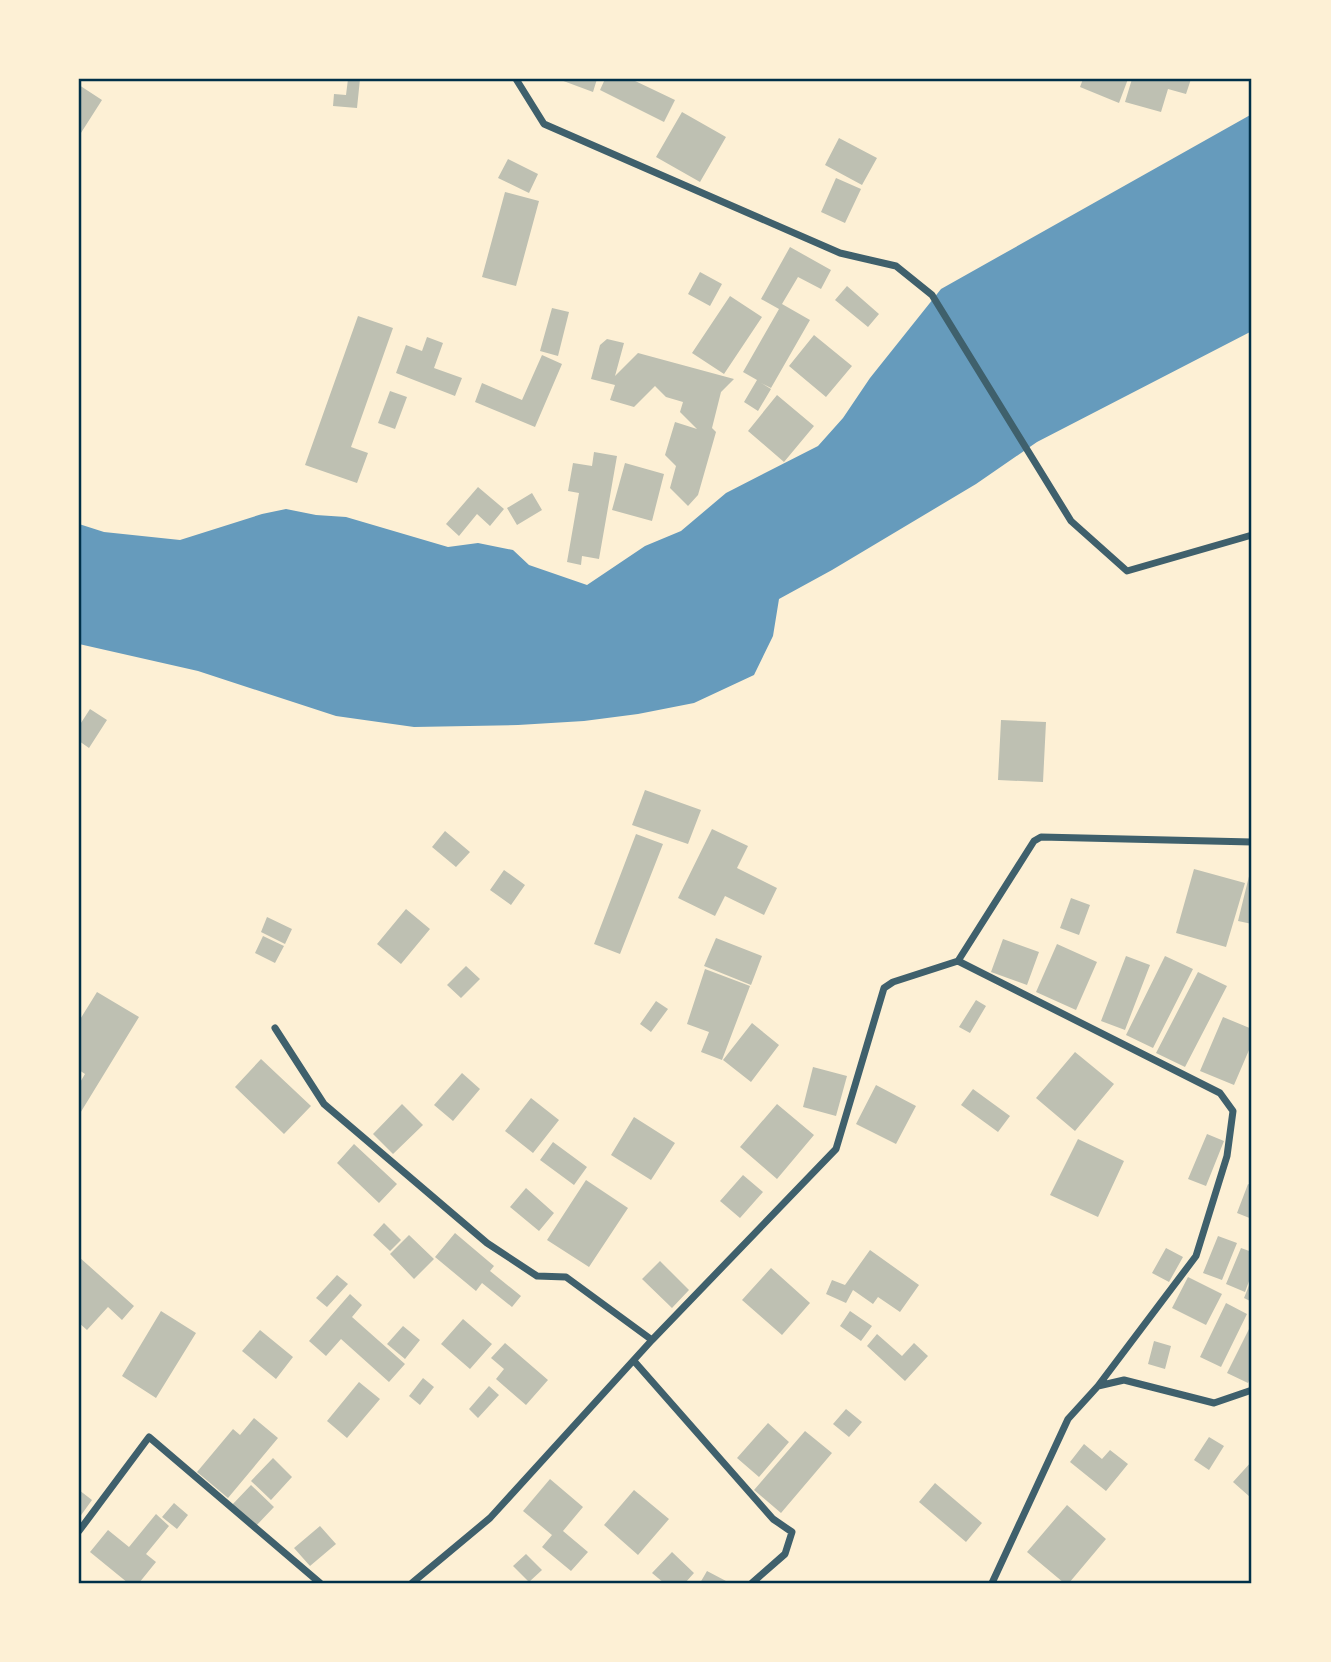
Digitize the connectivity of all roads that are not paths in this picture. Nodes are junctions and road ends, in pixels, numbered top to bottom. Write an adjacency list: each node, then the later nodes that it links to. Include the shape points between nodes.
1 (516, 79): 2 (street, via 544,124 840,253 896,266 932,295 1071,520 1127,571)
2 (1252, 535)
3 (1252, 842): 4 (street, via 1041,837 1034,841)
4 (958, 961): 6 (street, via 884,988 836,1149); 8 (street, via 1220,1093 1233,1111 1227,1156 1196,1256)
5 (275, 1028): 6 (street, via 324,1104 487,1242 537,1276 566,1277)
6 (652, 1340): 7 (street)
7 (634, 1361): 12 (street, via 490,1518); 13 (street, via 773,1519 792,1532 785,1554)
8 (1098, 1386): 9 (street, via 1124,1381 1214,1403); 14 (street, via 1068,1419)
9 (1252, 1390)
10 (79, 1531): 11 (street, via 149,1437)
11 (320, 1583)
12 (412, 1583)
13 (751, 1583)
14 (992, 1583)

